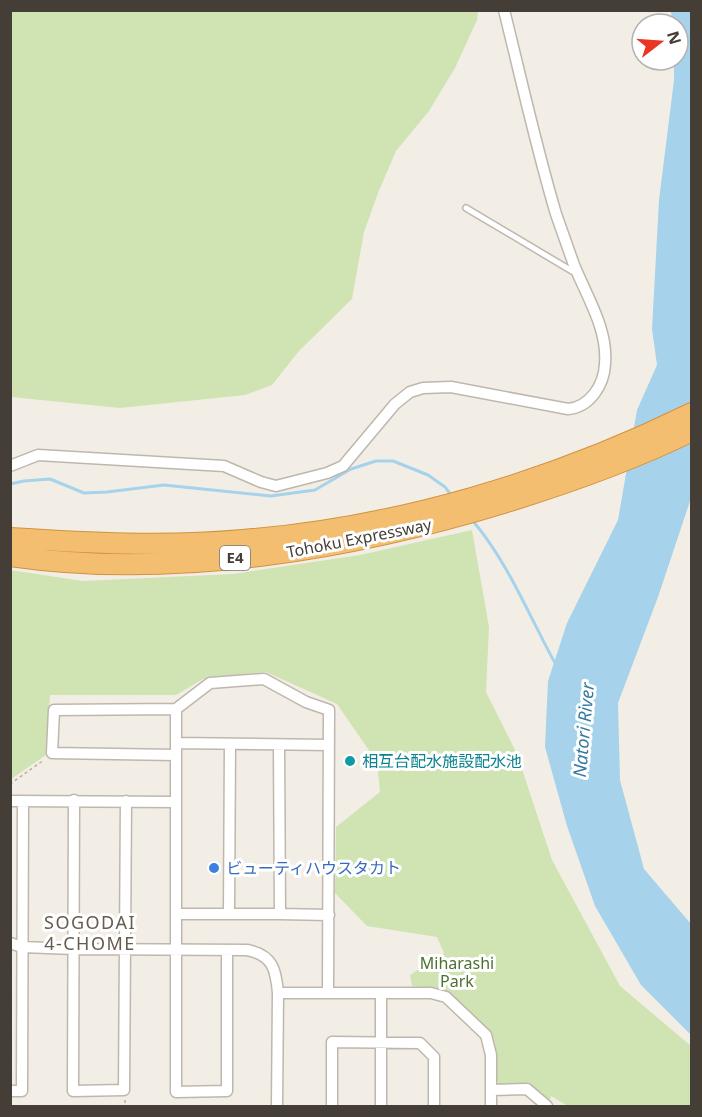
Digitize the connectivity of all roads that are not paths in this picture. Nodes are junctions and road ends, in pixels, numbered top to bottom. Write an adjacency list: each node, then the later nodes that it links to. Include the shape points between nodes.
1 (504, 10): 3 (street, via 556,214)
2 (466, 208): 3 (lane)
3 (577, 271): 6 (street, via 598,321 605,364 598,389 585,404 574,408 451,387 423,388 395,404 343,466 276,486 224,466 39,455)
4 (692, 413): 7 (highway, Tohoku Expressway / E4)
5 (690, 432): 7 (highway, Tohoku Expressway / E4, via 586,476)
6 (10, 466)
7 (451, 511): 8 (highway, Tohoku Expressway / E4, via 243,540 91,543); 9 (highway, Tohoku Expressway / E4, via 352,541 247,557 91,564)
8 (10, 538)
9 (10, 556)
10 (176, 709): 13 (street, via 210,683 264,679 329,710); 14 (street); 14 (street, via 54,710 52,753)
11 (230, 744): 12 (street); 14 (street); 21 (street)
12 (279, 745): 13 (street); 22 (street)
13 (329, 745): 23 (street)
14 (176, 749): 19 (street)
15 (74, 800): 17 (street); 18 (street); 27 (street)
16 (10, 801): 17 (street)
17 (23, 801): 25 (street)
18 (126, 801): 19 (street); 26 (street)
19 (176, 802): 20 (street)
20 (176, 914): 21 (street); 28 (street)
21 (229, 914): 22 (street)
22 (280, 914): 23 (street)
23 (329, 915): 31 (street)
24 (10, 943): 25 (street)
25 (22, 947): 27 (street); 35 (street, via 22,1091)
26 (126, 948): 27 (street); 27 (street, via 124,1090 73,1091); 28 (street)
27 (74, 949)
28 (175, 949): 29 (street); 29 (street, via 176,1092 227,1091)
29 (226, 950): 30 (street, via 247,950 266,957 277,978)
30 (278, 993): 31 (street); 36 (street)
31 (328, 993): 32 (street)
32 (381, 993): 33 (street); 34 (street, via 431,993 446,997 486,1035 491,1055)
33 (380, 1044): 37 (street, via 332,1042); 38 (street); 39 (street, via 420,1043 434,1057)
34 (491, 1090): 40 (street); 41 (street, via 527,1089)
35 (10, 1091)
36 (277, 1107)
37 (332, 1107)
38 (381, 1107)
39 (434, 1107)
40 (491, 1107)
41 (547, 1107)

